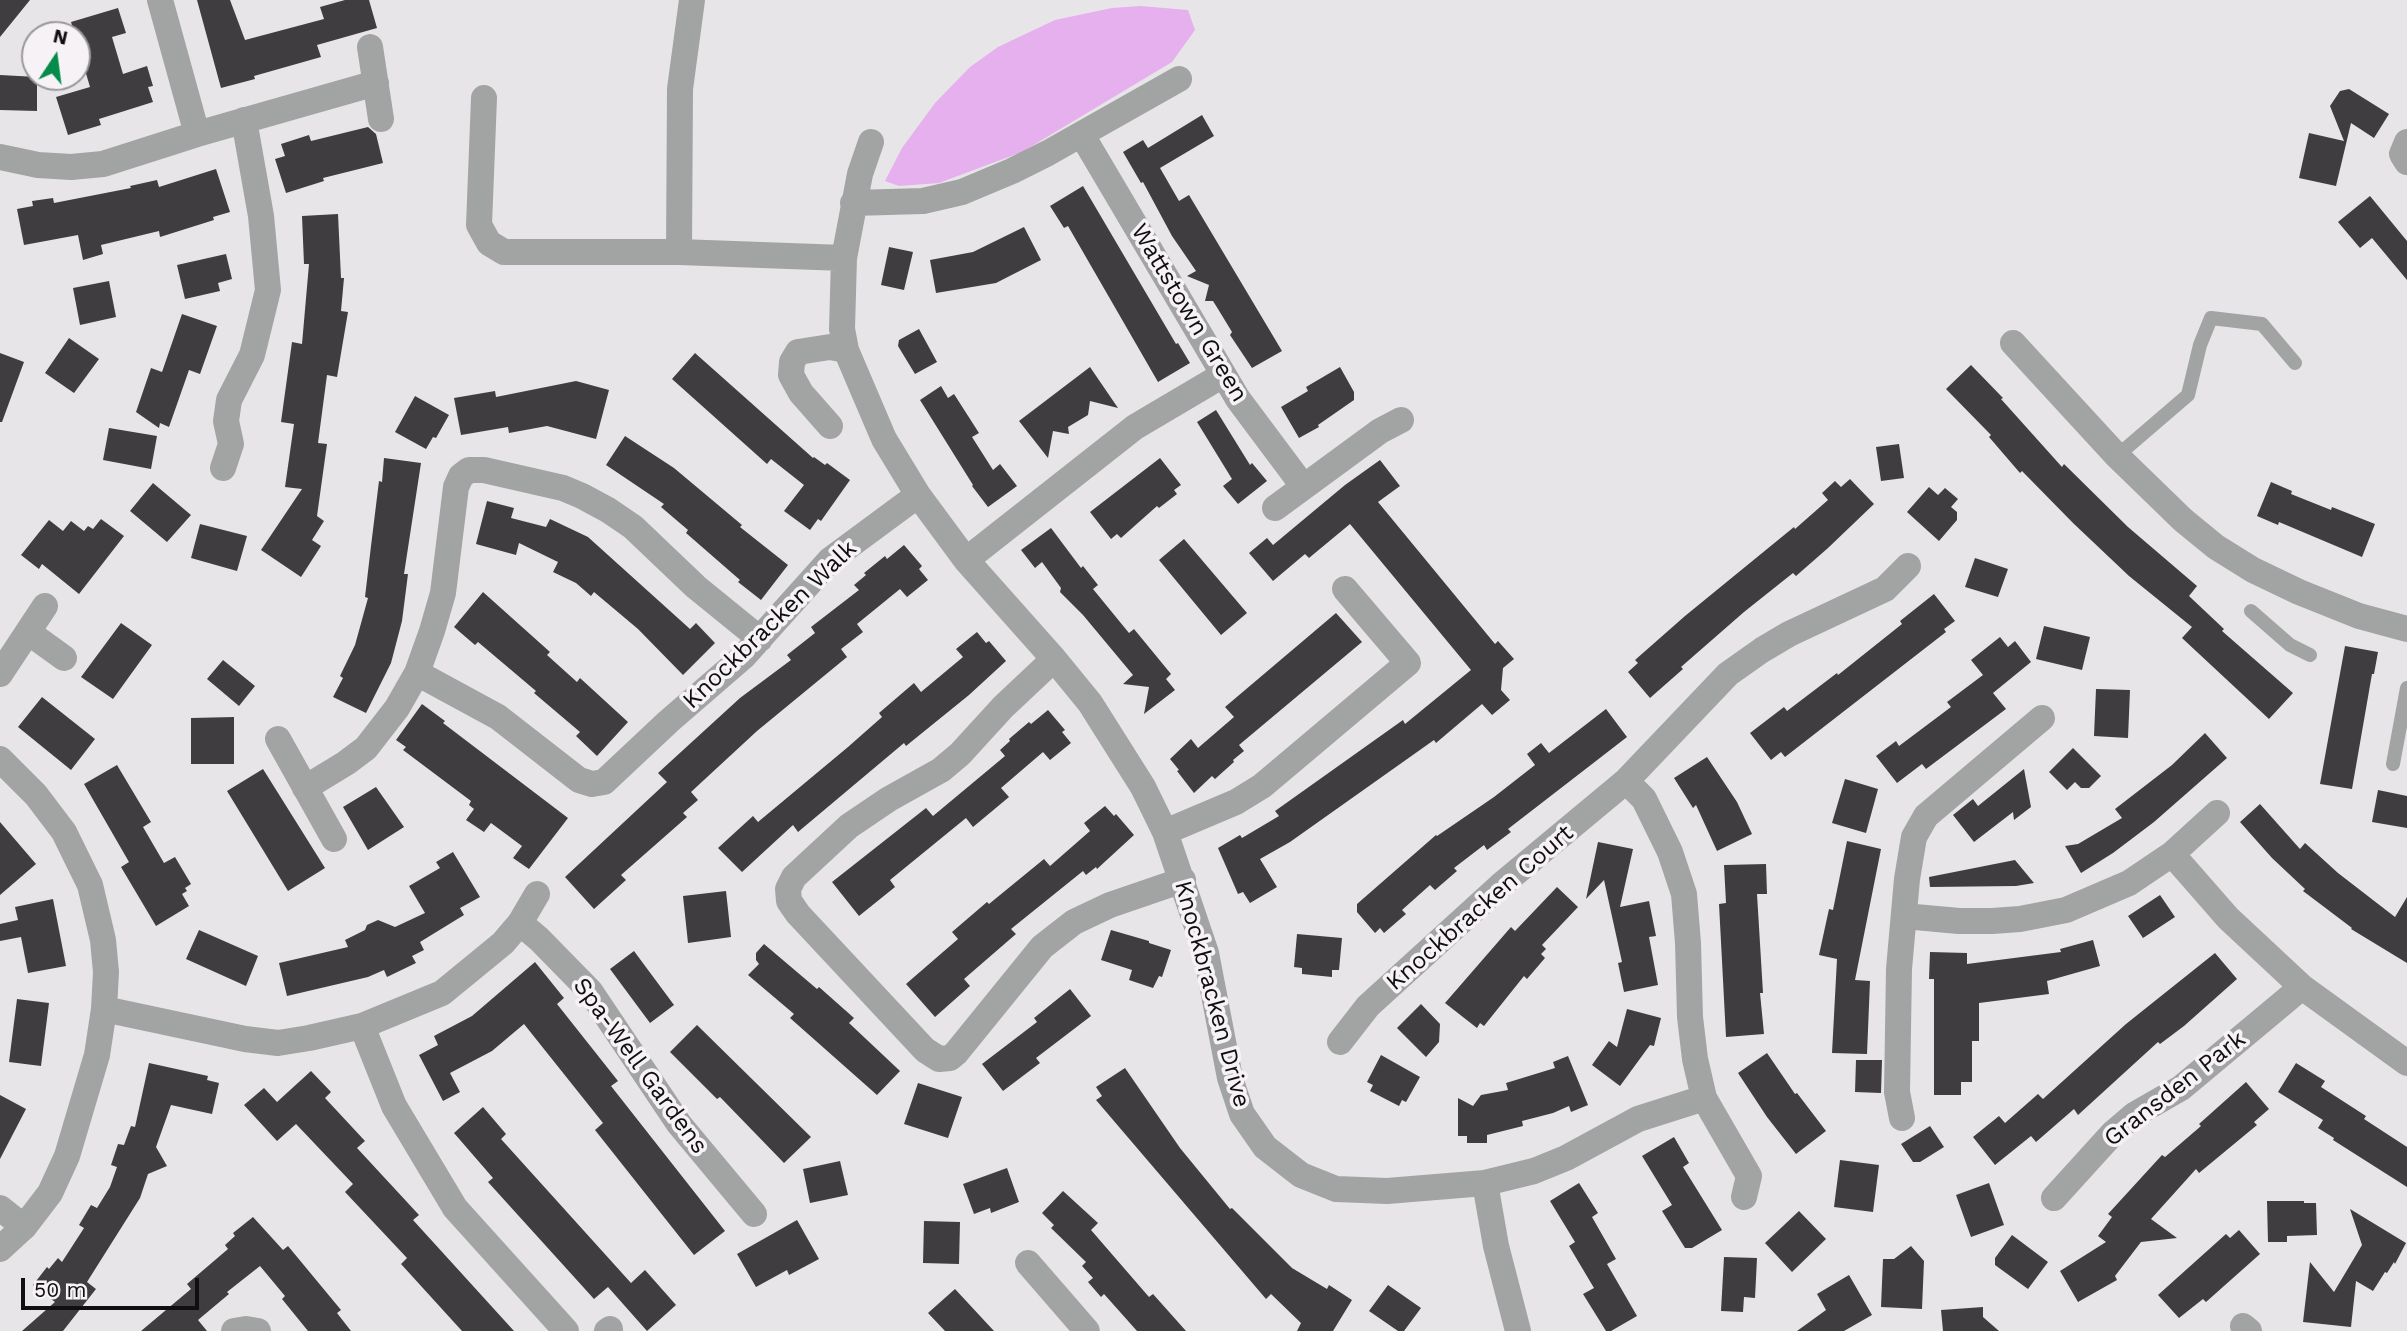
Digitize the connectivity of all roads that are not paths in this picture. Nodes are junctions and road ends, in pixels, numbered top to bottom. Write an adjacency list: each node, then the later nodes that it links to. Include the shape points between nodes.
1 (160, 0): 9 (street)
2 (692, 0): 16 (street, via 680,89)
3 (370, 47): 5 (street)
4 (1180, 79): 10 (street)
5 (376, 83): 7 (street); 8 (street)
6 (484, 98): 16 (street, via 479,225 489,243 504,252)
7 (381, 119)
8 (244, 120): 9 (street); 25 (street, via 268,290 252,355 229,400 226,421 231,444)
9 (197, 134): 13 (street, via 103,164 38,165)
10 (1082, 135): 15 (street, via 962,192 923,201); 21 (street, Wattstown Green)
11 (871, 142): 15 (street, Knockbracken Drive)
12 (2407, 142): 14 (street, via 2402,154)
13 (0, 157)
14 (2407, 162)
15 (853, 203): 17 (street, Knockbracken Drive)
16 (679, 252): 17 (street)
17 (844, 258): 19 (street, Knockbracken Drive, via 842,329)
18 (2013, 343): 24 (street)
19 (846, 350): 23 (street, via 830,347 798,352 792,362 791,375 801,393); 27 (street, Knockbracken Drive, via 884,439)
20 (2295, 363): 24 (lane, via 2262,324 2211,318 2188,395)
21 (1223, 375): 26 (street, Wattstown Green); 29 (street, via 1135,427)
22 (1401, 419): 26 (street)
23 (830, 426)
24 (2117, 456): 34 (street, via 2183,520 2253,570 2359,616)
25 (223, 468)
26 (1303, 486): 28 (street)
27 (918, 495): 29 (street, Knockbracken Drive); 36 (street, Knockbracken Walk, via 830,560)
28 (1275, 508)
29 (966, 560): 39 (street, Knockbracken Drive)
30 (1908, 566): 48 (street, Knockbracken Court, via 1885,589 1788,634 1728,674)
31 (1345, 589): 51 (street, via 1408,663 1262,786)
32 (45, 606): 35 (street)
33 (2251, 611): 37 (lane, via 2290,645)
34 (2407, 629)
35 (28, 632): 38 (street); 41 (street)
36 (760, 639): 40 (street, Knockbracken Walk, via 617,772 592,784 579,780 498,717); 40 (street, via 633,527 599,505 563,488 469,470 456,487 443,593)
37 (2310, 655)
38 (64, 658)
39 (1054, 659): 51 (street, Knockbracken Drive, via 1119,747); 54 (street, via 941,770 849,826 794,877 788,888 789,901 925,1050 939,1059 956,1054 1042,947 1074,922)
40 (417, 673): 49 (street, via 366,748)
41 (0, 674)
42 (2407, 688): 44 (lane)
43 (2042, 718): 56 (street, via 1926,816 1914,837)
44 (2403, 732): 47 (lane)
45 (278, 739): 49 (street)
46 (0, 758): 59 (street, via 64,832 90,885 103,940)
47 (2393, 764)
48 (1626, 781): 61 (street, Knockbracken Court, via 1368,1006); 63 (street, via 1644,799 1684,894 1690,1017)
49 (305, 788): 52 (street)
50 (2217, 813): 53 (street)
51 (1166, 832): 54 (street, Knockbracken Drive)
52 (334, 838)
53 (2172, 854): 56 (street, via 2129,883 2066,910 1992,921); 58 (street, via 2228,918)
54 (1183, 880): 65 (street, Knockbracken Drive, via 1206,953 1230,1078 1242,1114 1265,1147 1301,1175 1336,1189 1388,1191)
55 (537, 894): 57 (street)
56 (1904, 916): 64 (street, via 1897,1026 1897,1092)
57 (520, 923): 60 (street, via 503,943 442,993); 69 (street, Spa-Well Gardens, via 590,991 679,1124)
58 (2302, 987): 62 (street); 67 (street, Gransden Park, via 2181,1088 2127,1121)
59 (104, 1009): 60 (street, via 278,1042); 70 (street, via 97,1055 67,1156 50,1193)
60 (362, 1026): 75 (street, via 394,1106 455,1208)
61 (1340, 1042)
62 (2407, 1063)
63 (1704, 1098): 65 (street, via 1638,1119 1534,1171); 66 (street, via 1749,1176)
64 (1902, 1118)
65 (1485, 1182): 77 (street)
66 (1744, 1197)
67 (2054, 1198)
68 (0, 1208): 70 (street)
69 (754, 1214)
70 (24, 1227): 71 (street)
71 (0, 1249)
72 (1028, 1263): 76 (street)
73 (234, 1331): 74 (street)
74 (258, 1331)
75 (566, 1331)
76 (1087, 1331)
77 (1518, 1331)

